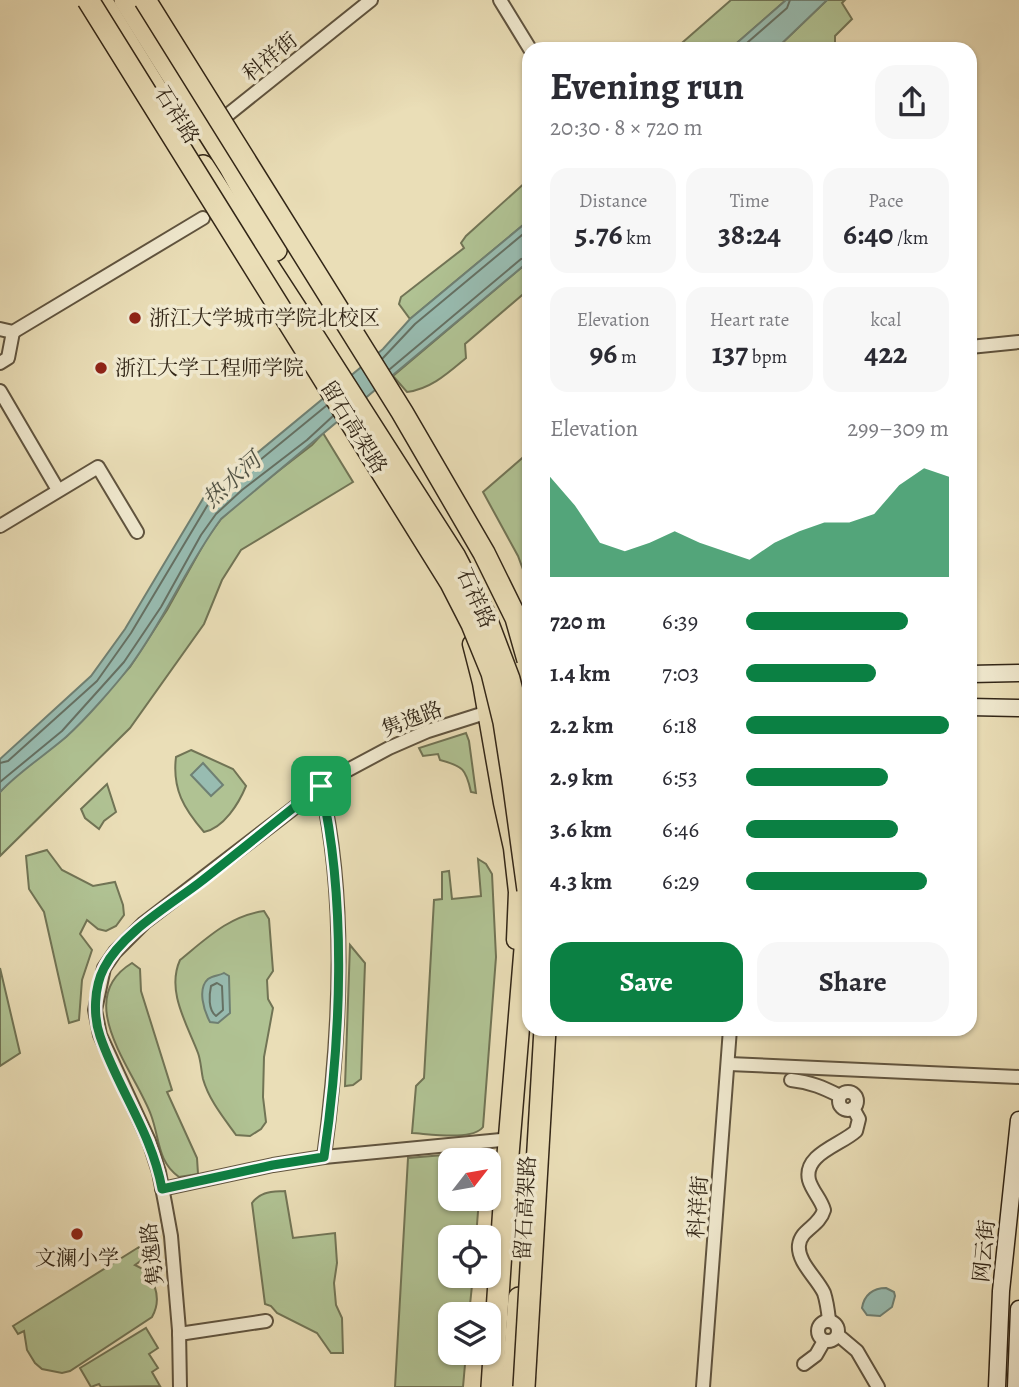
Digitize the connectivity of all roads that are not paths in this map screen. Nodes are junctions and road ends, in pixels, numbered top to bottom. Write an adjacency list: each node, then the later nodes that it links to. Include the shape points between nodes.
1 (125, 0): 11 (highway, 留石高架路)
2 (145, 0): 24 (highway, bridge, via 402,412 484,553)
3 (153, 0): 7 (main road, 石祥路)
4 (371, 0): 10 (street, 科祥街)
5 (500, 0): 8 (street)
6 (87, 3): 9 (main road, 石祥路); 12 (highway, 留石高架路); 35 (highway, 留石高架路, bridge, via 467,614 492,673 504,722)
7 (167, 22): 10 (main road, 石祥路); 11 (highway)
8 (526, 42)
9 (118, 63): 12 (highway, via 147,89); 31 (main road, 石祥路, bridge, via 198,192 245,250 419,526 473,648)
10 (225, 117): 23 (main road, 石祥路, bridge, via 251,159 273,217 490,553)
11 (230, 167): 14 (highway, 留石高架路)
12 (211, 178): 14 (highway, 留石高架路)
13 (203, 218): 15 (street)
14 (315, 325): 27 (highway, 留石高架路, via 408,456 478,574); 33 (highway, 留石高架路, bridge, via 484,613 509,679)
15 (6, 331): 18 (street, via 9,358)
16 (1019, 342): 17 (street)
17 (977, 346)
18 (0, 363)
19 (0, 391): 20 (street)
20 (58, 490): 21 (street); 22 (street, via 98,467)
21 (0, 526)
22 (136, 532)
23 (522, 620)
24 (522, 639)
25 (1019, 673): 26 (street)
26 (977, 674)
27 (522, 675)
28 (522, 699): 31 (street)
29 (977, 707): 30 (street)
30 (1019, 709)
31 (488, 712): 32 (street); 34 (street, 隽逸路, via 388,748); 44 (main road, 石祥路, via 518,892)
32 (522, 715)
33 (522, 731)
34 (321, 786): 45 (street, via 330,829 338,928 332,1102); 46 (street, 隽逸路, via 144,923 104,968 96,1010 100,1035 149,1141)
35 (522, 848)
36 (522, 987): 58 (highway, 留石高架路)
37 (536, 1036): 59 (highway, 留石高架路)
38 (547, 1036): 60 (highway, bridge)
39 (730, 1036): 40 (street, 科祥街)
40 (729, 1064): 41 (street); 61 (street, 科祥街)
41 (1019, 1077)
42 (792, 1080): 49 (street, via 813,1082 840,1096 854,1094 857,1103 853,1108 859,1119 856,1131 811,1163 808,1178 824,1210 799,1245 823,1291)
43 (1019, 1120): 63 (street, 网云街, via 1001,1292)
44 (502, 1140): 45 (street); 47 (main road, 石祥路)
45 (324, 1157): 46 (street)
46 (162, 1189): 51 (street, 隽逸路)
47 (489, 1302)
48 (1019, 1309): 64 (street)
49 (829, 1320): 52 (street, via 837,1324); 53 (street, via 818,1327)
50 (266, 1321): 51 (street)
51 (179, 1334): 56 (street, 隽逸路)
52 (838, 1335): 53 (street); 62 (street, via 857,1351)
53 (824, 1341): 54 (street, via 816,1356)
54 (804, 1364)
55 (484, 1365): 57 (main road)
56 (180, 1387)
57 (483, 1387)
58 (492, 1387)
59 (512, 1387)
60 (523, 1387)
61 (703, 1387)
62 (878, 1387)
63 (997, 1387)
64 (1016, 1387)

